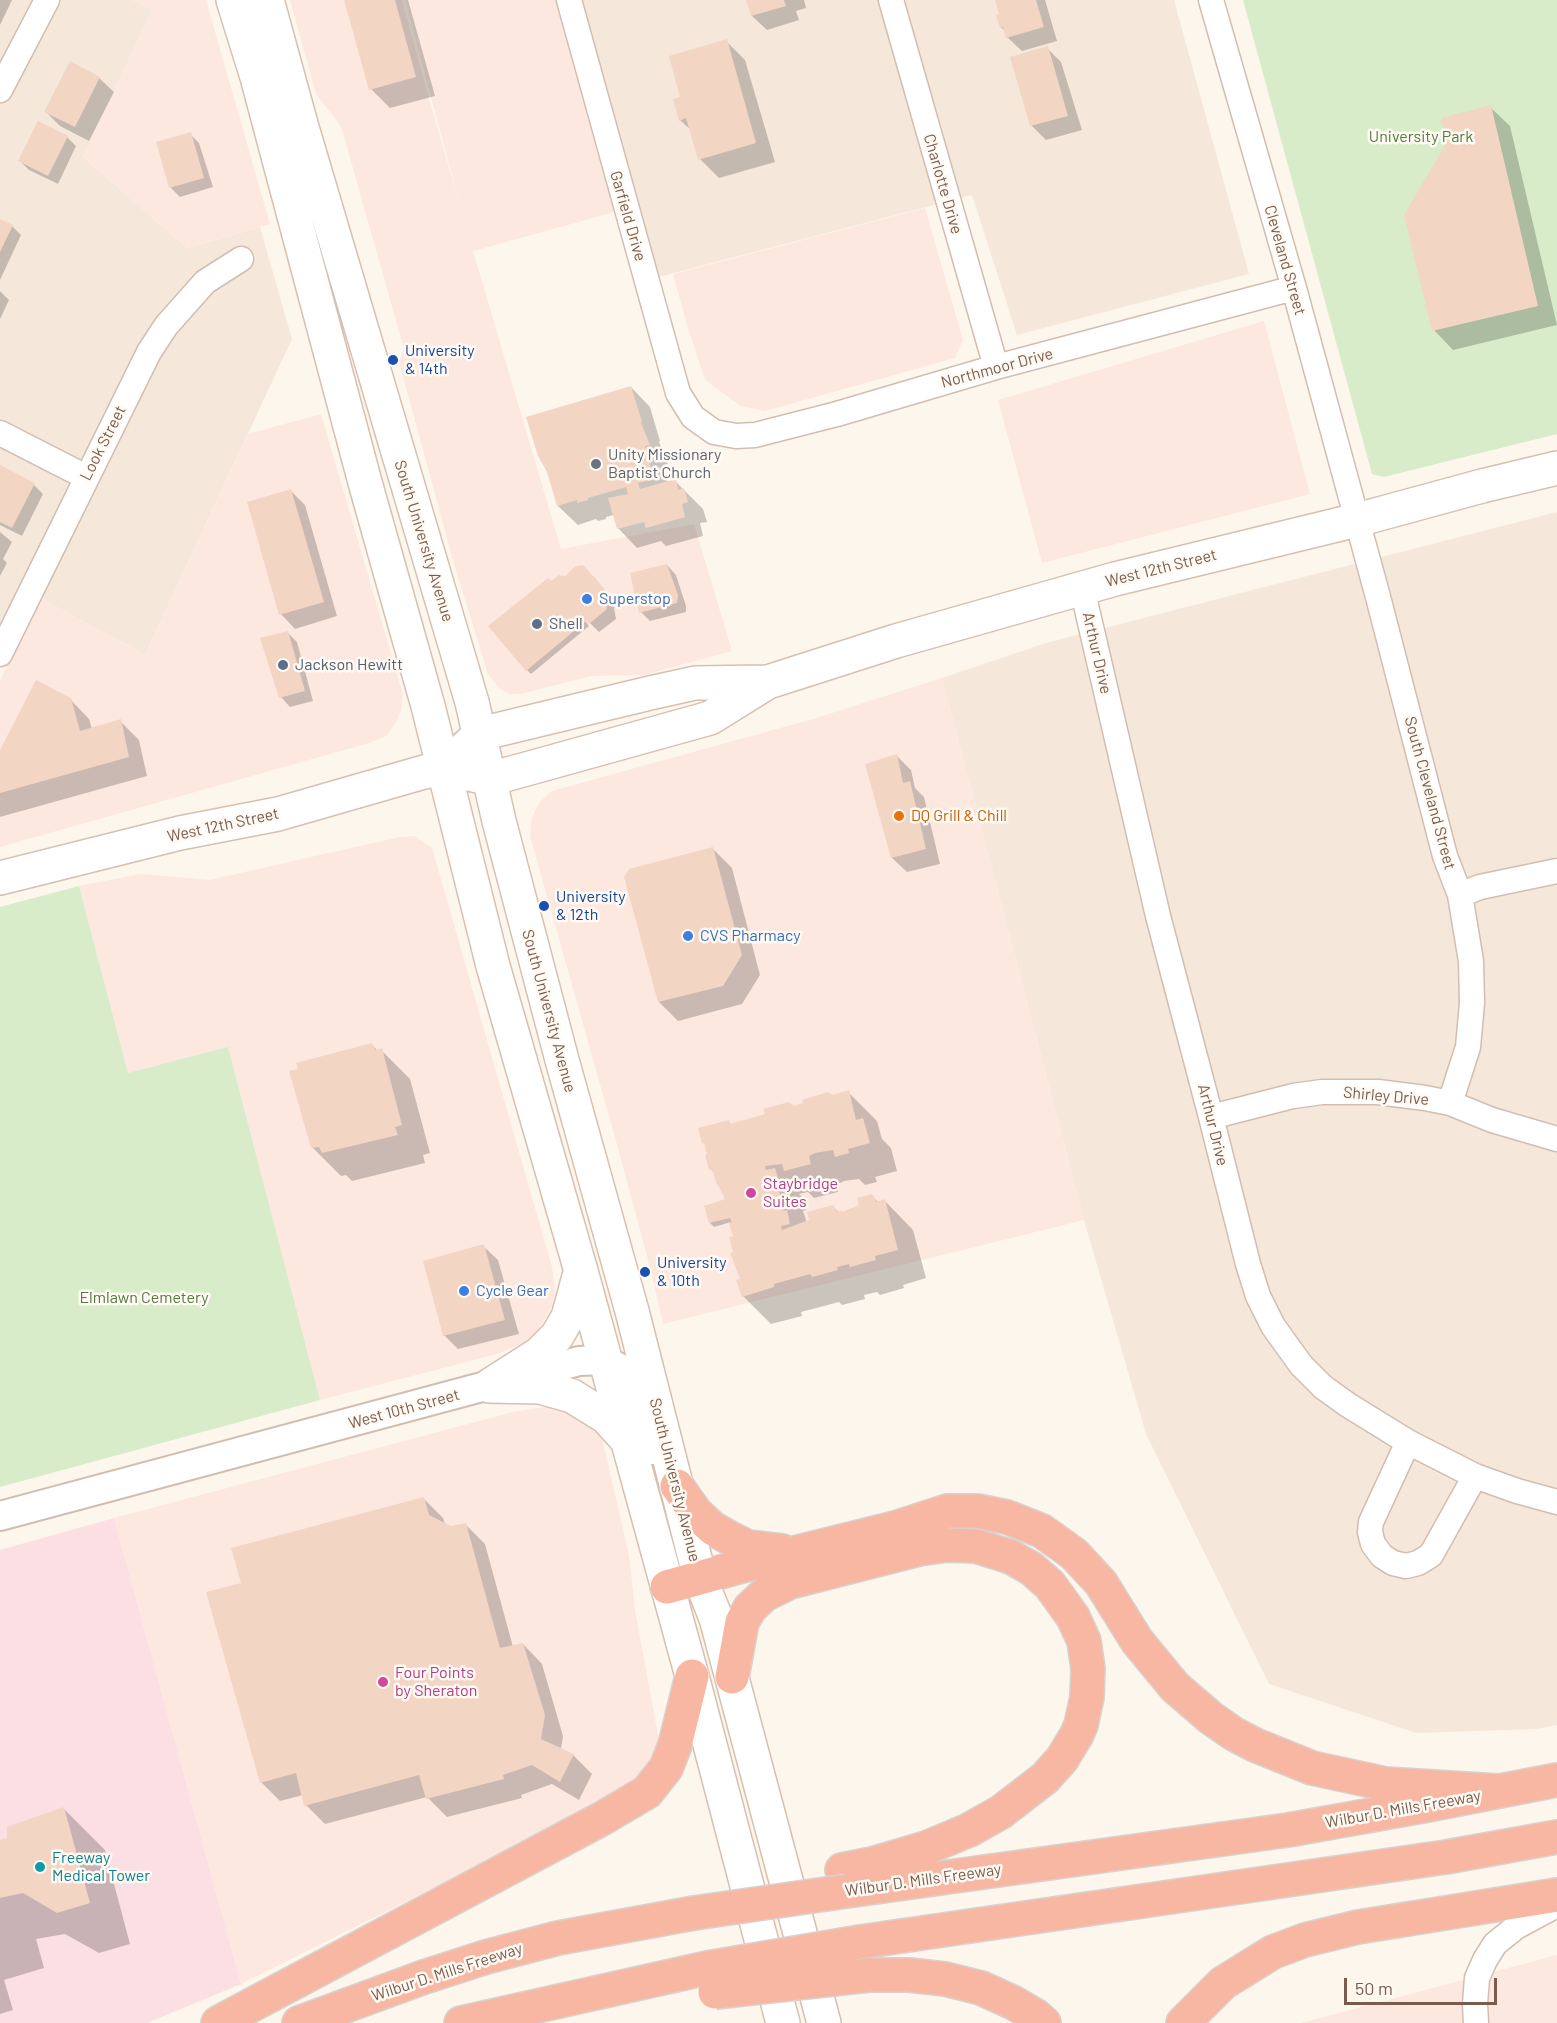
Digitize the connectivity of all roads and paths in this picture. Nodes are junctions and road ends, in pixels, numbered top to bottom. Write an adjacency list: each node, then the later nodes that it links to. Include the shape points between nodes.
1 (47, 0): 7 (street)
2 (233, 0): 20 (main road, South University Avenue)
3 (267, 0): 19 (main road, South University Avenue)
4 (568, 0): 11 (street, Garfield Drive, via 678,393)
5 (891, 0): 10 (street, Charlotte Drive)
6 (1211, 0): 9 (street, Cleveland Street)
7 (0, 90)
8 (241, 259): 14 (street, Look Street, via 205,282 166,326)
9 (1294, 288): 10 (street, Northmoor Drive); 15 (street, Cleveland Street)
10 (996, 367): 11 (street, Northmoor Drive, via 755,435 723,435)
11 (702, 425)
12 (0, 433): 14 (street)
13 (1557, 468): 15 (main road, West 12th Street)
14 (86, 477): 17 (street, Look Street)
15 (1357, 520): 16 (main road, West 12th Street); 24 (street, South Cleveland Street, via 1445,856)
16 (1082, 588): 18 (main road, West 12th Street); 26 (street, Arthur Drive, via 1158,915)
17 (0, 654)
18 (768, 682): 19 (main road, West 12th Street, via 695,683); 21 (main road, West 12th Street, via 710,718)
19 (480, 734): 20 (main road); 21 (main road, South University Avenue)
20 (444, 768): 21 (main road, West 12th Street); 23 (main road, West 12th Street, via 278,814 180,833); 28 (main road, South University Avenue, via 493,966)
21 (490, 778): 34 (main road, South University Avenue)
22 (1557, 870): 24 (street)
23 (0, 878)
24 (1460, 895): 25 (street, South Cleveland Street, via 1471,961 1472,1003 1467,1047)
25 (1450, 1103): 26 (street, Shirley Drive, via 1378,1092 1322,1092); 27 (street, Shirley Drive)
26 (1212, 1117): 32 (street, Arthur Drive, via 1248,1264 1273,1326 1301,1365 1323,1387)
27 (1557, 1139)
28 (581, 1271): 29 (main road, South University Avenue); 30 (main road, via 568,1317 556,1336 539,1354)
29 (605, 1360): 30 (street, West 10th Street, via 579,1361); 31 (main road, South University Avenue); 37 (street, via 619,1368 635,1392 664,1500 674,1523)
30 (489, 1386): 31 (main road, via 540,1387 572,1396 606,1417); 36 (street, West 10th Street)
31 (628, 1441): 40 (main road, South University Avenue)
32 (1408, 1442): 33 (street, Arthur Drive); 33 (street, via 1371,1522 1373,1544 1393,1563 1406,1566 1431,1555)
33 (1475, 1476): 35 (street, Arthur Drive)
34 (677, 1486): 37 (main road, South University Avenue); 38 (highway, via 696,1513 728,1538 748,1547)
35 (1557, 1502)
36 (0, 1516)
37 (692, 1545): 39 (main road, South University Avenue)
38 (796, 1553): 39 (highway); 44 (highway, via 947,1511 1007,1517 1042,1531 1074,1554 1101,1583 1137,1641 1175,1687 1234,1734 1322,1770 1386,1784)
39 (700, 1578): 40 (highway); 42 (main road, South University Avenue)
40 (667, 1587): 41 (main road, South University Avenue)
41 (692, 1676): 50 (highway, via 666,1768 638,1798); 53 (main road, South University Avenue)
42 (732, 1677): 46 (highway, via 742,1622 764,1595 790,1582 919,1549 976,1546 1011,1557 1050,1585 1073,1617 1084,1641 1087,1697 1076,1737 1046,1778 969,1830 872,1864); 54 (main road, South University Avenue)
43 (1557, 1780): 44 (highway, Wilbur D. Mills Freeway)
44 (1498, 1791): 46 (highway, Wilbur D. Mills Freeway, via 1288,1830)
45 (1557, 1837): 49 (highway, bridge, via 860,1942)
46 (845, 1881): 51 (highway, Wilbur D. Mills Freeway, bridge, via 732,1907 558,1938 424,1977)
47 (1557, 1895): 56 (highway, via 1358,1927 1305,1940 1273,1952 1223,1983)
48 (1557, 1905): 57 (street, via 1516,1927 1495,1944 1477,1978)
49 (711, 1980): 52 (highway, via 569,1998); 55 (highway, bridge, via 868,1975 945,1979 981,1988)
50 (218, 2023)
51 (299, 2023)
52 (461, 2023)
53 (783, 2023)
54 (824, 2023)
55 (1044, 2023)
56 (1183, 2023)
57 (1476, 2023)

